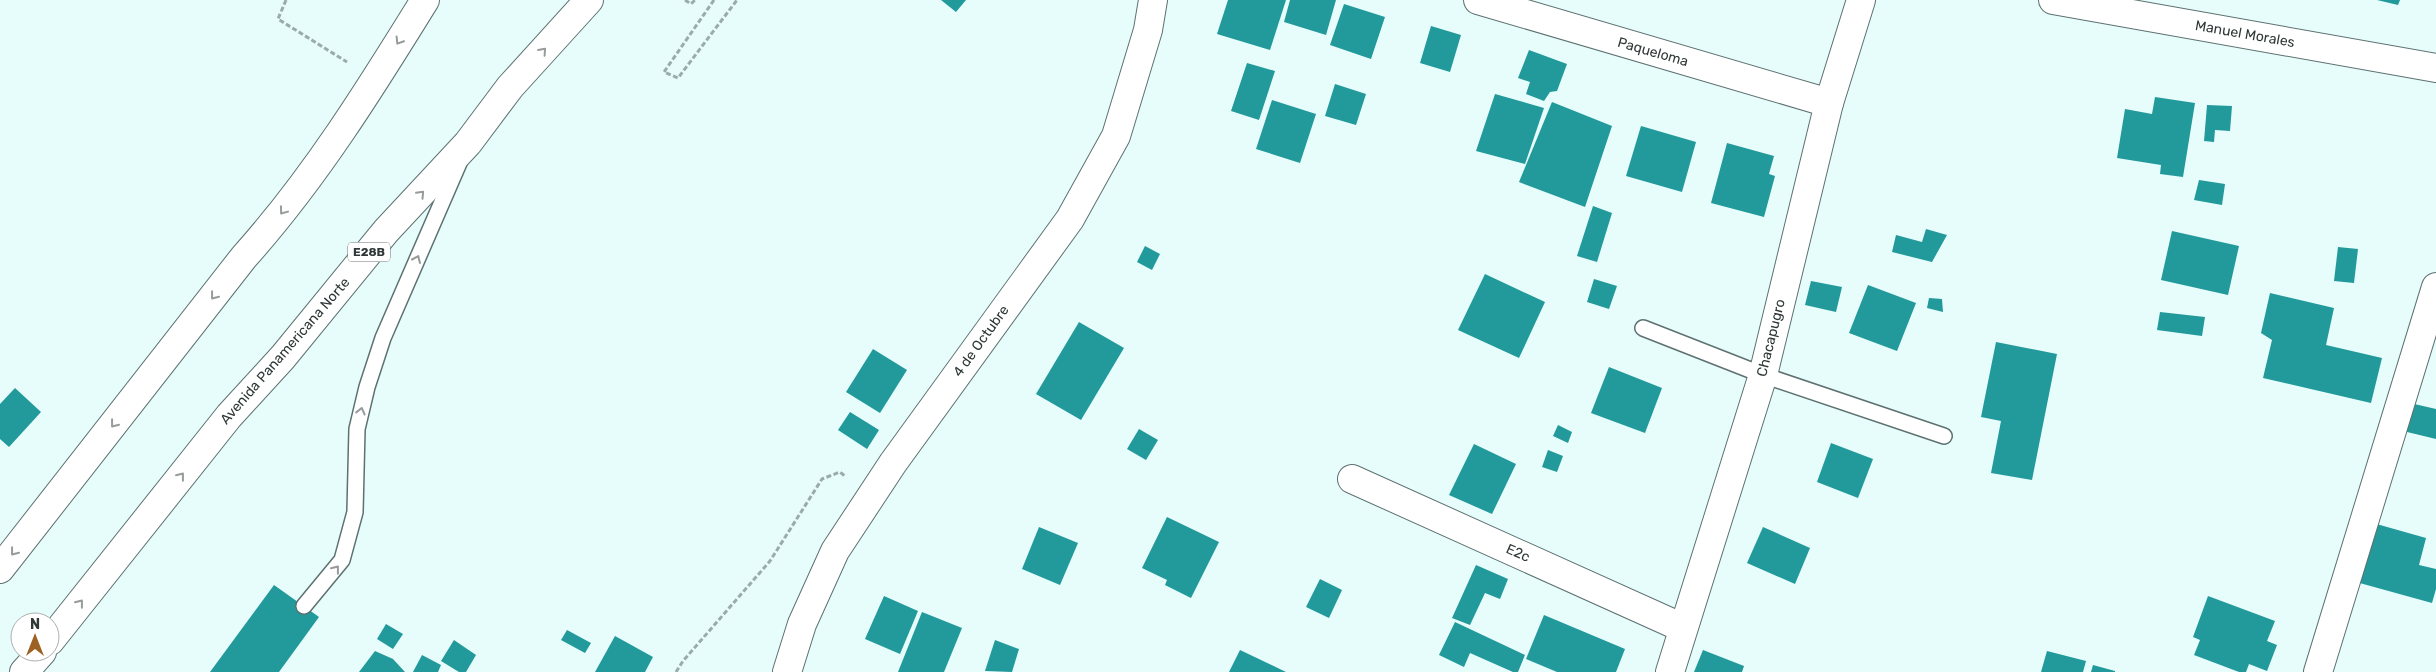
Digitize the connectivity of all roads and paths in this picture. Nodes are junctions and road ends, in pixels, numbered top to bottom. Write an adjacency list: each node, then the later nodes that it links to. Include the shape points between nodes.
1 (286, 0): 13 (path, via 278,18)
2 (425, 0): 13 (main road, one-way to 13)
3 (589, 0): 15 (main road, Avenida Panamericana Norte / E28B, one-way to 3, via 510,87)
4 (686, 0): 5 (path, via 691,4)
5 (694, 0)
6 (714, 0): 7 (path, via 664,72 678,78)
7 (737, 0)
8 (1152, 0): 21 (main road, 4 de Octubre, via 1148,30 1116,136 1070,219)
9 (1478, 0): 14 (main road, Paqueloma)
10 (1861, 0): 14 (main road, Chacapugro)
11 (2053, 0): 12 (main road, Manuel Morales)
12 (2436, 68)
13 (375, 80): 22 (main road, one-way to 22, via 267,232)
14 (1829, 103): 18 (main road, Chacapugro)
15 (468, 143): 23 (lane, one-way to 15, via 342,560 355,512 357,429 367,386 383,338); 24 (main road, Avenida Panamericana Norte / E28B, one-way to 15, via 229,416 283,357 386,231)
16 (2436, 287): 31 (main road)
17 (1642, 328): 18 (lane)
18 (1763, 375): 19 (lane); 25 (main road, Chacapugro)
19 (1944, 436)
20 (1352, 478): 25 (main road, E2c)
21 (870, 498): 28 (path, via 840,472 822,479 770,561); 29 (main road, 4 de Octubre, via 835,551 802,624)
22 (0, 569)
23 (304, 606)
24 (60, 628)
25 (1683, 628): 30 (main road, Chacapugro)
26 (33, 662): 27 (main road)
27 (24, 672)
28 (676, 672)
29 (787, 672)
30 (1670, 672)
31 (2318, 672)

